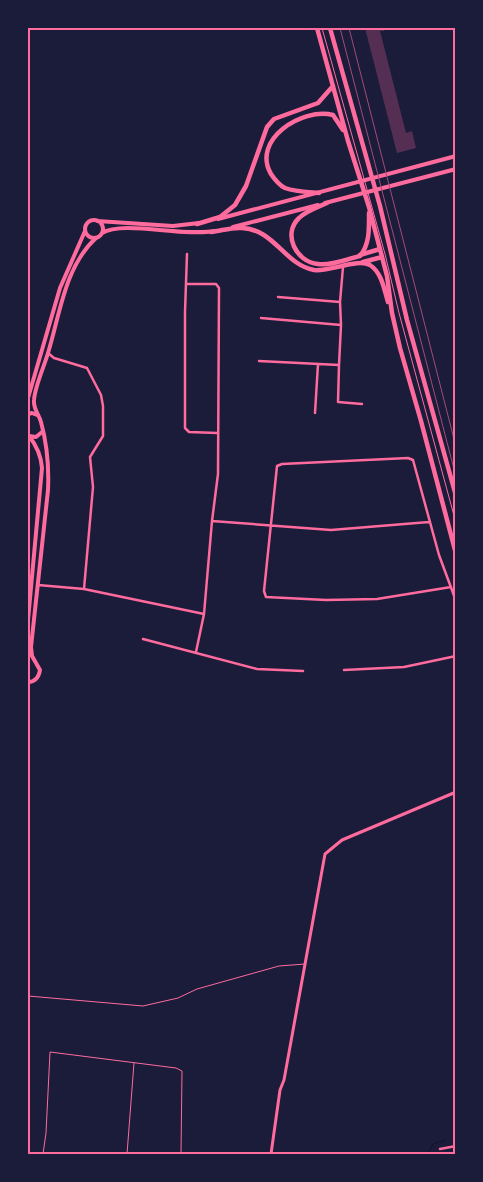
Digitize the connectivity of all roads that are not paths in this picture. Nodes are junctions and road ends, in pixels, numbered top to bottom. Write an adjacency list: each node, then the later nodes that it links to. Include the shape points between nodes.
1 (317, 28): 4 (highway)
2 (322, 28): 44 (lane)
3 (330, 28): 41 (highway)
4 (333, 86): 5 (highway); 12 (highway, via 318,103 274,119 266,127 246,186 235,205 220,217)
5 (348, 141): 8 (highway, via 336,118 323,112 297,120 275,136 267,160 275,180 283,187 298,192); 10 (highway)
6 (456, 156): 8 (main road)
7 (456, 169): 9 (main road)
8 (320, 193): 12 (main road)
9 (327, 203): 14 (main road); 19 (highway, via 298,218 292,228 291,240 296,251 305,260 318,264)
10 (369, 206): 17 (highway); 19 (highway, via 369,233)
11 (97, 220): 12 (main road, via 173,226); 13 (main road, via 87,222); 15 (main road, via 102,226)
12 (196, 224)
13 (85, 231): 16 (main road, via 88,236); 33 (main road, via 60,288)
14 (211, 232): 15 (main road, via 116,228); 22 (highway, via 241,228 252,230 264,234 290,257 313,270)
15 (102, 233): 16 (main road)
16 (96, 238): 29 (main road, via 73,271)
17 (380, 250): 19 (highway); 20 (highway)
18 (187, 254): 23 (street)
19 (360, 256)
20 (382, 257): 21 (highway); 26 (highway)
21 (362, 262): 22 (highway); 26 (highway, via 378,272)
22 (343, 267): 25 (street)
23 (186, 284): 39 (street, via 185,428 189,432); 39 (street, via 218,285)
24 (278, 297): 25 (street)
25 (340, 302): 28 (street)
26 (392, 313): 46 (highway)
27 (261, 318): 28 (street)
28 (341, 325): 32 (street)
29 (48, 354): 37 (main road, via 34,398); 49 (street, via 87,368 103,406 103,436 90,457 93,487)
30 (259, 361): 31 (street)
31 (318, 364): 32 (street); 35 (street)
32 (339, 365): 34 (street, via 338,402)
33 (28, 398)
34 (362, 404)
35 (315, 413)
36 (28, 414): 37 (main road)
37 (37, 415): 38 (main road)
38 (42, 432): 40 (main road, via 36,437); 47 (main road, via 48,490)
39 (218, 433): 42 (street, via 218,474)
40 (28, 435): 52 (main road, via 38,449 42,468)
41 (456, 496)
42 (212, 521): 45 (street); 51 (street)
43 (429, 522): 45 (street, via 331,530); 45 (street, via 415,463 408,458 277,466); 48 (street)
44 (456, 523)
45 (271, 526): 48 (street, via 266,597 377,599)
46 (456, 554)
47 (38, 585): 49 (street); 57 (main road, via 30,647)
48 (451, 587): 50 (street)
49 (84, 589): 51 (street)
50 (456, 601)
51 (204, 614): 54 (street)
52 (28, 620)
53 (143, 639): 54 (street)
54 (196, 652): 59 (street, via 257,669)
55 (456, 656): 58 (street, via 404,667)
56 (28, 660): 57 (main road)
57 (36, 662): 60 (main road, via 40,674)
58 (344, 670)
59 (303, 671)
60 (35, 680): 61 (main road); 62 (main road)
61 (28, 682)
62 (28, 688)
63 (456, 792): 64 (street, via 342,840 325,854)
64 (305, 964): 65 (lane, via 279,966 143,1006); 72 (street)
65 (28, 996)
66 (134, 1062): 69 (lane, via 50,1052); 70 (lane); 71 (lane, via 182,1071)
67 (456, 1146): 68 (street)
68 (440, 1149)
69 (43, 1154)
70 (127, 1154)
71 (181, 1154)
72 (271, 1154)

